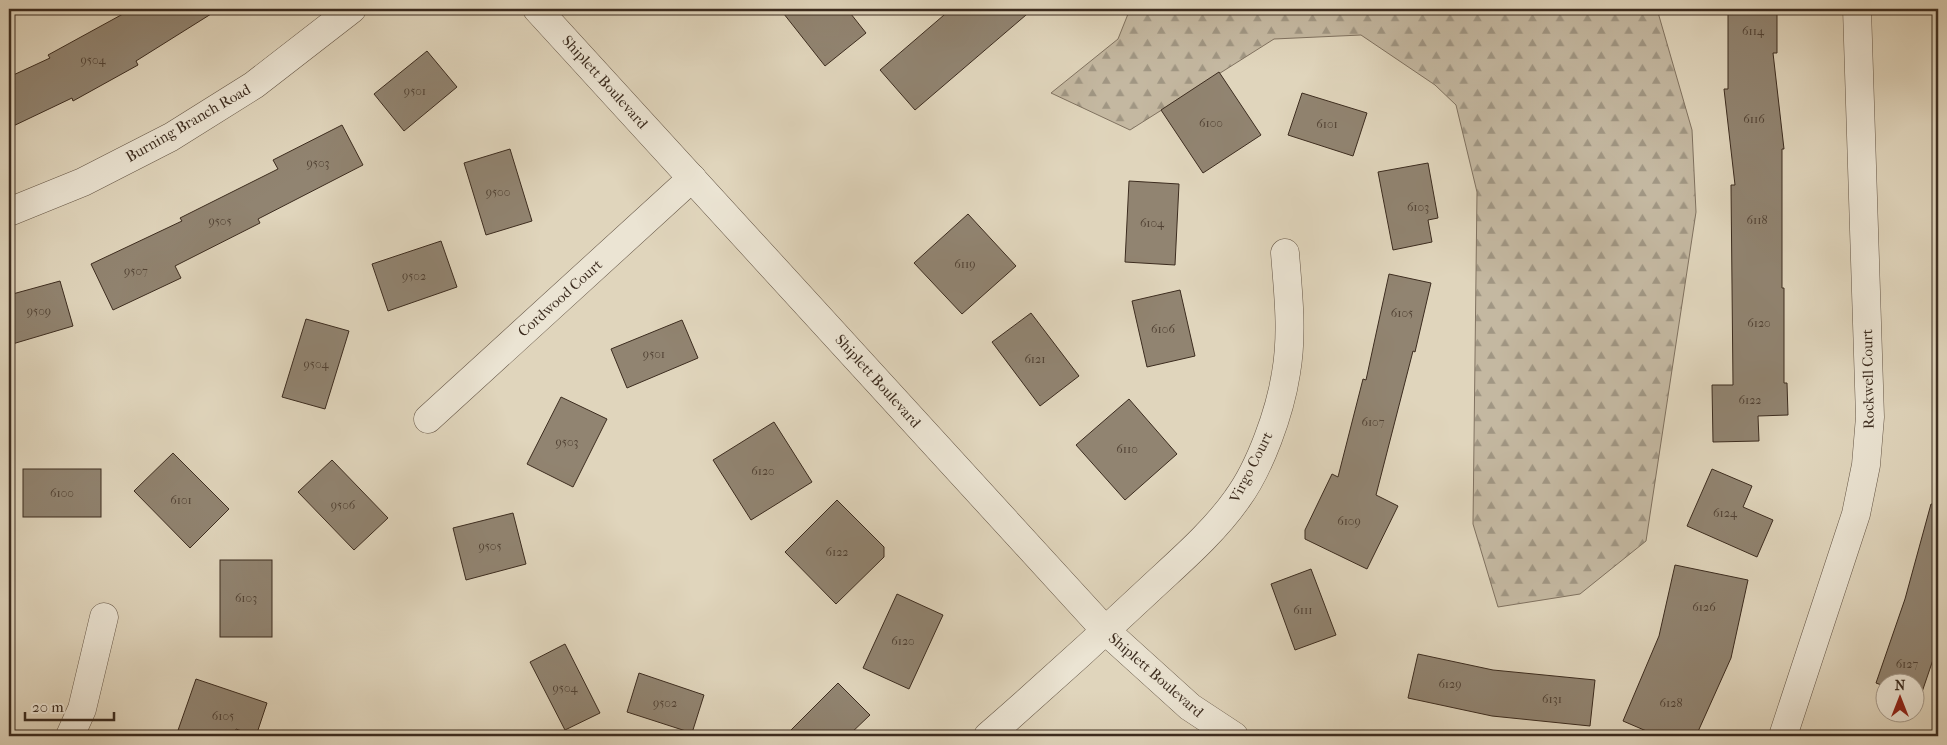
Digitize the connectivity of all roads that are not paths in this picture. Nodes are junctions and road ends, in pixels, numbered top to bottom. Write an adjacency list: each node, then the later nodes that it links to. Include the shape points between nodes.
1 (352, 9): 5 (street, Burning Branch Road, via 254,85 171,137 83,182)
2 (537, 9): 4 (street, Shiplett Boulevard)
3 (1857, 9): 13 (street, Rockwell Court, via 1870,417 1866,465 1856,514)
4 (692, 178): 7 (street, Cordwood Court); 9 (street, Shiplett Boulevard)
5 (9, 212)
6 (1285, 252): 9 (street, Virgo Court, via 1289,303 1286,374 1275,420 1256,464 1226,513)
7 (428, 419)
8 (104, 617): 10 (street, via 82,709)
9 (1106, 631): 11 (street, Virgo Court); 12 (street, Shiplett Boulevard, via 1190,707)
10 (70, 736)
11 (988, 736)
12 (1234, 736)
13 (1783, 736)

